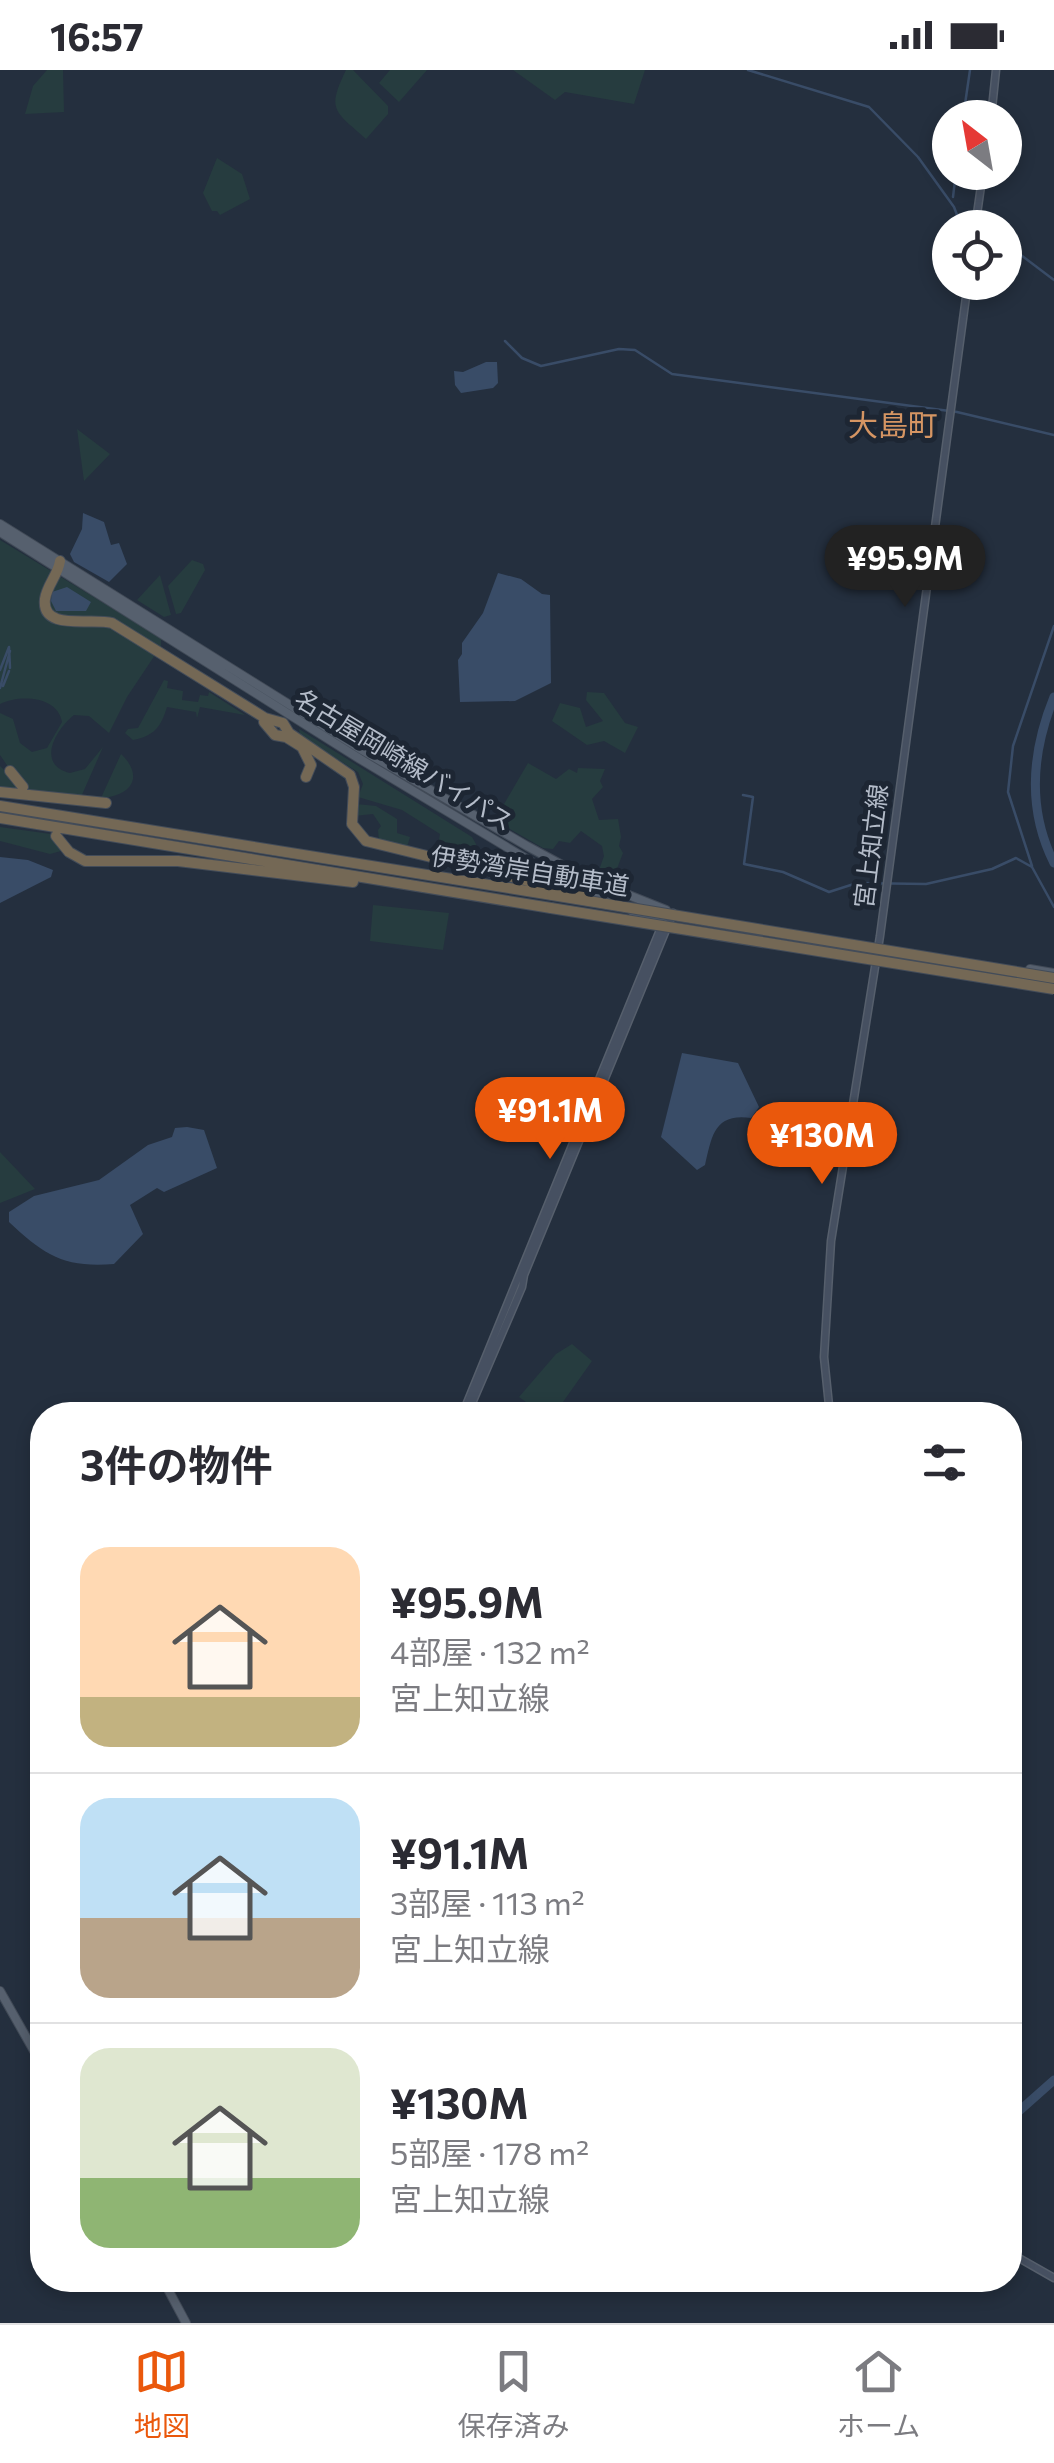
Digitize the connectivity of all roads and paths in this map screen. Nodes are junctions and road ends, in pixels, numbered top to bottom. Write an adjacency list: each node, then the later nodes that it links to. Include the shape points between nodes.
1 (996, 70): 2 (main road)
2 (993, 100)
3 (966, 300): 19 (main road, 宮上知立線)
4 (0, 528): 5 (main road, 名古屋岡崎線バイパス)
5 (58, 566): 6 (highway, via 38,602 47,622 103,626); 17 (main road, 名古屋岡崎線バイパス, via 528,846); 18 (main road, 名古屋岡崎線バイパス, via 560,879)
6 (175, 664): 8 (highway, via 274,735 302,747 310,761); 16 (highway, via 283,723 348,771 352,824 366,841)
7 (10, 771): 9 (highway)
8 (306, 776)
9 (22, 787)
10 (0, 792): 11 (highway)
11 (106, 803)
12 (0, 806): 16 (highway, 伊勢湾岸自動車道)
13 (0, 818): 15 (highway, 伊勢湾岸自動車道)
14 (56, 836): 15 (highway, via 85,861 178,861)
15 (449, 892): 16 (highway, 伊勢湾岸自動車道)
16 (552, 896): 21 (highway, 伊勢湾岸自動車道, bridge); 22 (highway, 伊勢湾岸自動車道, bridge)
17 (669, 911): 18 (main road); 19 (main road, 名古屋岡崎線バイパス)
18 (666, 923): 20 (main road, 名古屋岡崎線バイパス); 23 (main road)
19 (877, 945): 20 (main road, 宮上知立線); 21 (main road, 名古屋岡崎線バイパス)
20 (875, 958): 22 (main road, 名古屋岡崎線バイパス); 24 (main road, 宮上知立線, via 831,1242 824,1357)
21 (1054, 976)
22 (1054, 989)
23 (470, 1402)
24 (829, 1402)
25 (0, 1991): 26 (main road)
26 (30, 2044)
27 (1022, 2261): 28 (main road)
28 (1054, 2278)
29 (169, 2292): 30 (main road)
30 (186, 2323)

